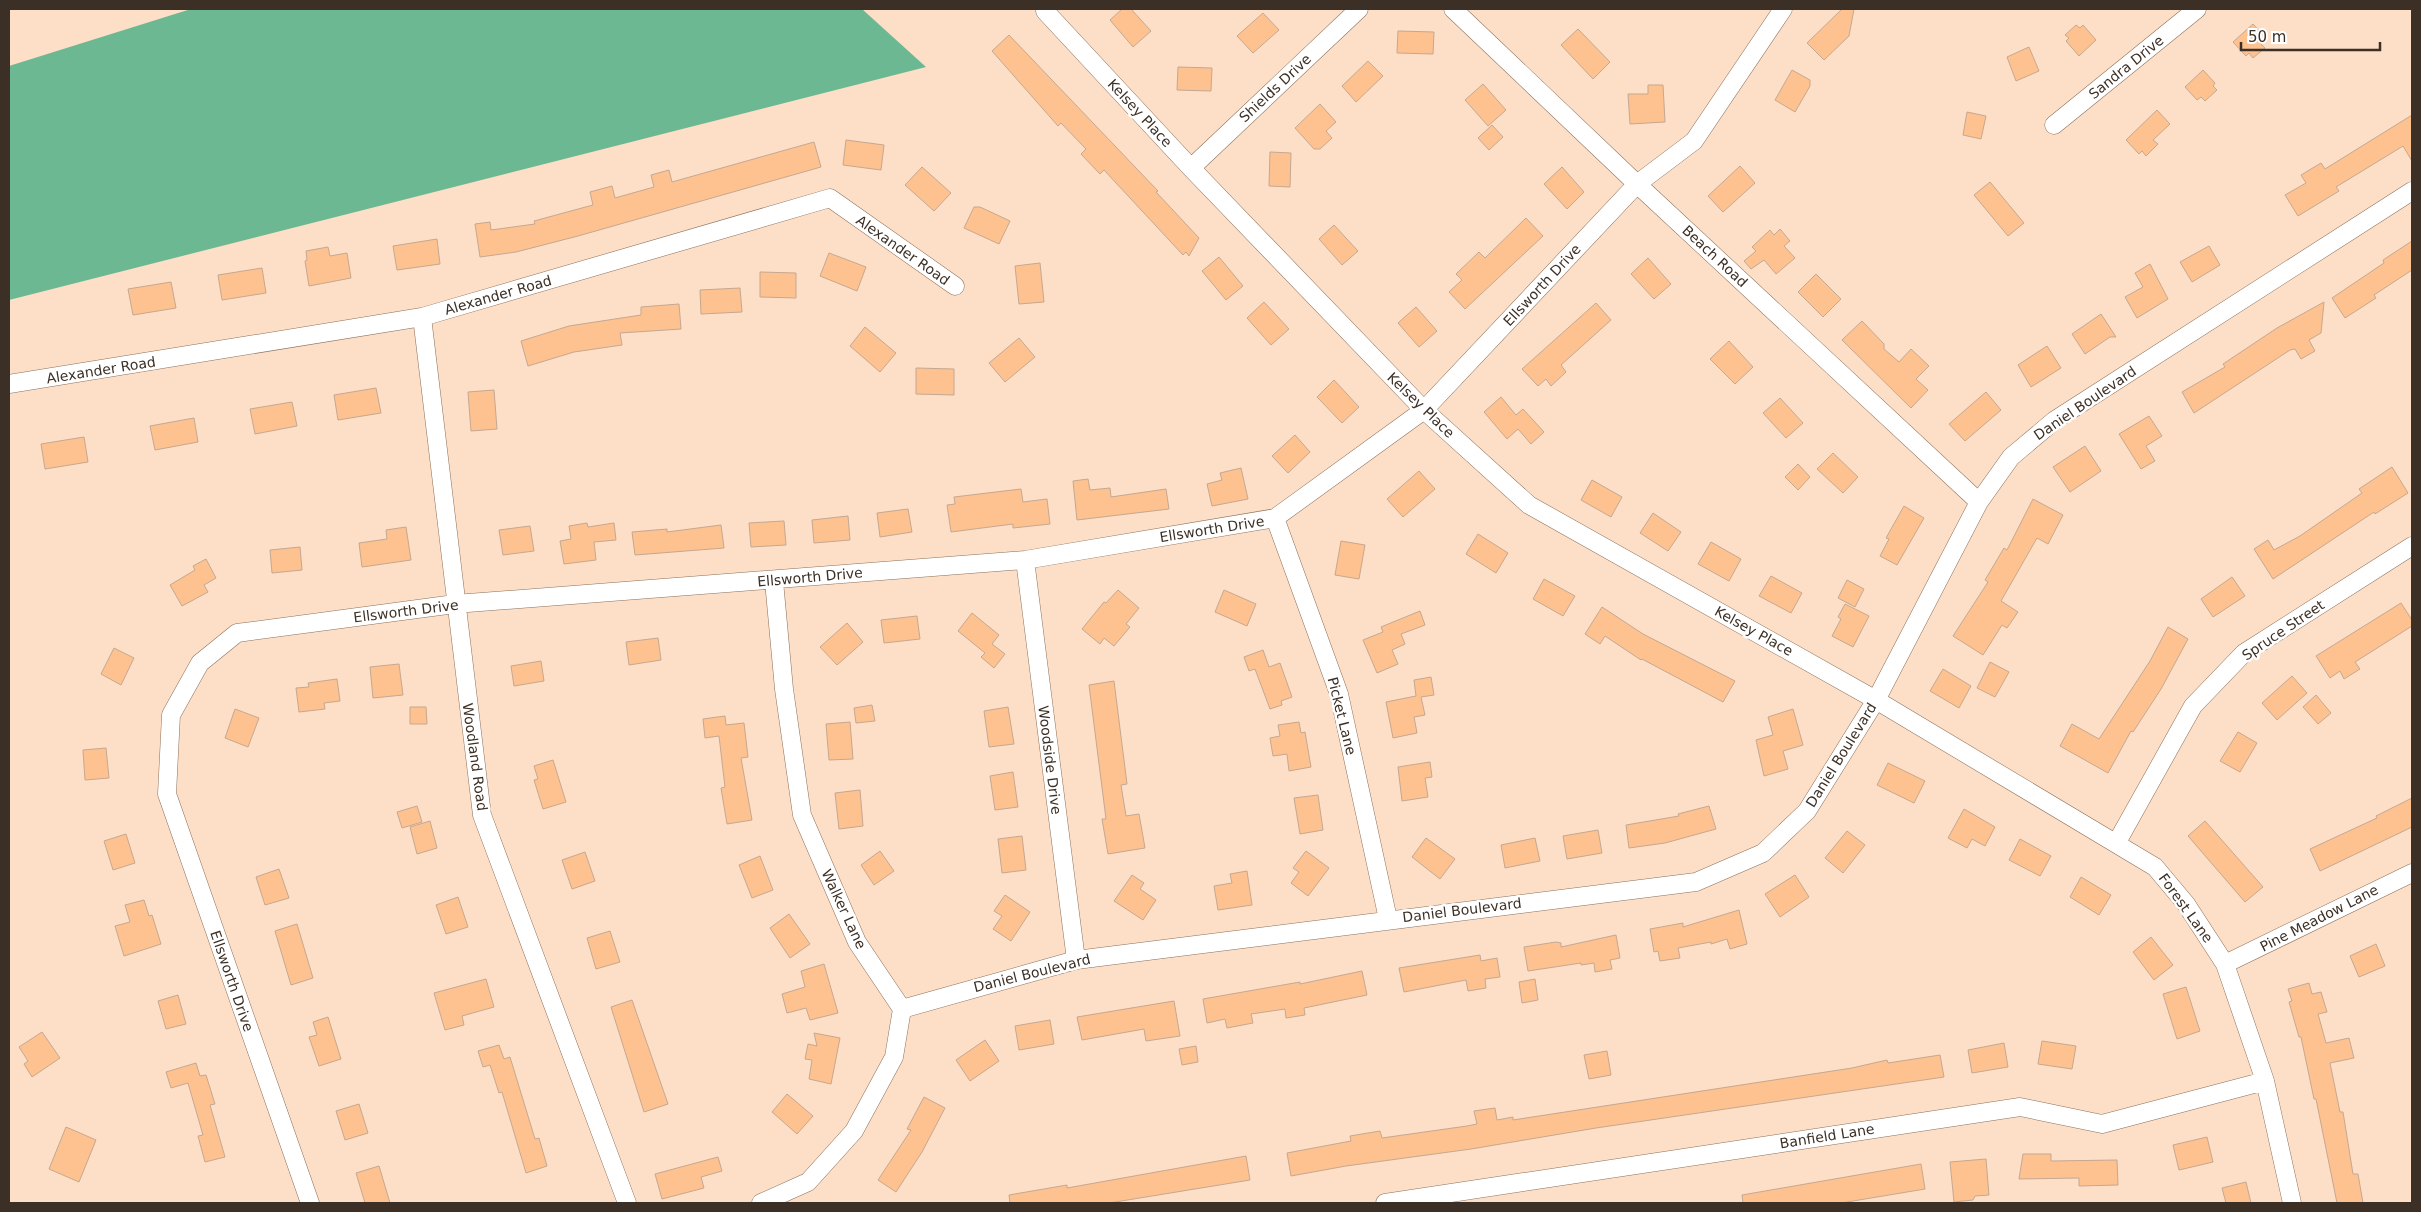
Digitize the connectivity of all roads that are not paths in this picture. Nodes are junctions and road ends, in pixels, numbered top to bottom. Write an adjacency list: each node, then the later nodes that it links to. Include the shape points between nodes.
1 (1359, 9): 7 (street, Shields Drive)
2 (1453, 9): 8 (street, Beach Road)
3 (1783, 9): 8 (street, Ellsworth Drive, via 1694,141)
4 (2197, 9): 6 (street, Sandra Drive)
5 (1045, 10): 7 (street, Kelsey Place)
6 (2054, 125)
7 (1191, 168): 13 (street, Kelsey Place)
8 (1637, 184): 13 (street, Ellsworth Drive); 14 (street, Beach Road)
9 (2412, 191): 14 (street, Daniel Boulevard, via 2055,420 2011,457)
10 (955, 286): 11 (street, Alexander Road, via 830,198)
11 (422, 317): 12 (street, Alexander Road); 19 (street, Woodland Road)
12 (9, 384)
13 (1424, 410): 15 (street, Ellsworth Drive); 20 (street, Kelsey Place, via 1529,505)
14 (1979, 502): 20 (street, Daniel Boulevard)
15 (1275, 518): 17 (street, Ellsworth Drive); 23 (street, Picket Lane, via 1340,694)
16 (2412, 546): 21 (street, Spruce Street, via 2244,653 2194,706)
17 (1025, 560): 18 (street, Ellsworth Drive); 24 (street, Woodside Drive)
18 (774, 581): 19 (street, Ellsworth Drive); 26 (street, Walker Lane, via 784,689 802,815 857,942)
19 (455, 604): 28 (street, Ellsworth Drive, via 238,633 200,663 170,715 167,794); 29 (street, Woodland Road, via 482,815)
20 (1876, 700): 21 (street, Forest Lane); 23 (street, Daniel Boulevard, via 1807,810 1763,853 1696,882)
21 (2117, 842): 25 (street, Forest Lane, via 2155,867 2186,904)
22 (2412, 873): 25 (street, Pine Meadow Lane)
23 (1388, 919): 24 (street, Daniel Boulevard)
24 (1076, 960): 26 (street, Daniel Boulevard)
25 (2225, 964): 27 (street, Forest Lane)
26 (902, 1008): 30 (street, via 894,1057 854,1131 808,1182)
27 (2266, 1081): 31 (street, Banfield Lane, via 2102,1124 2020,1107); 32 (street, Forest Lane)
28 (310, 1203)
29 (627, 1203)
30 (761, 1203)
31 (1385, 1203)
32 (2292, 1203)

